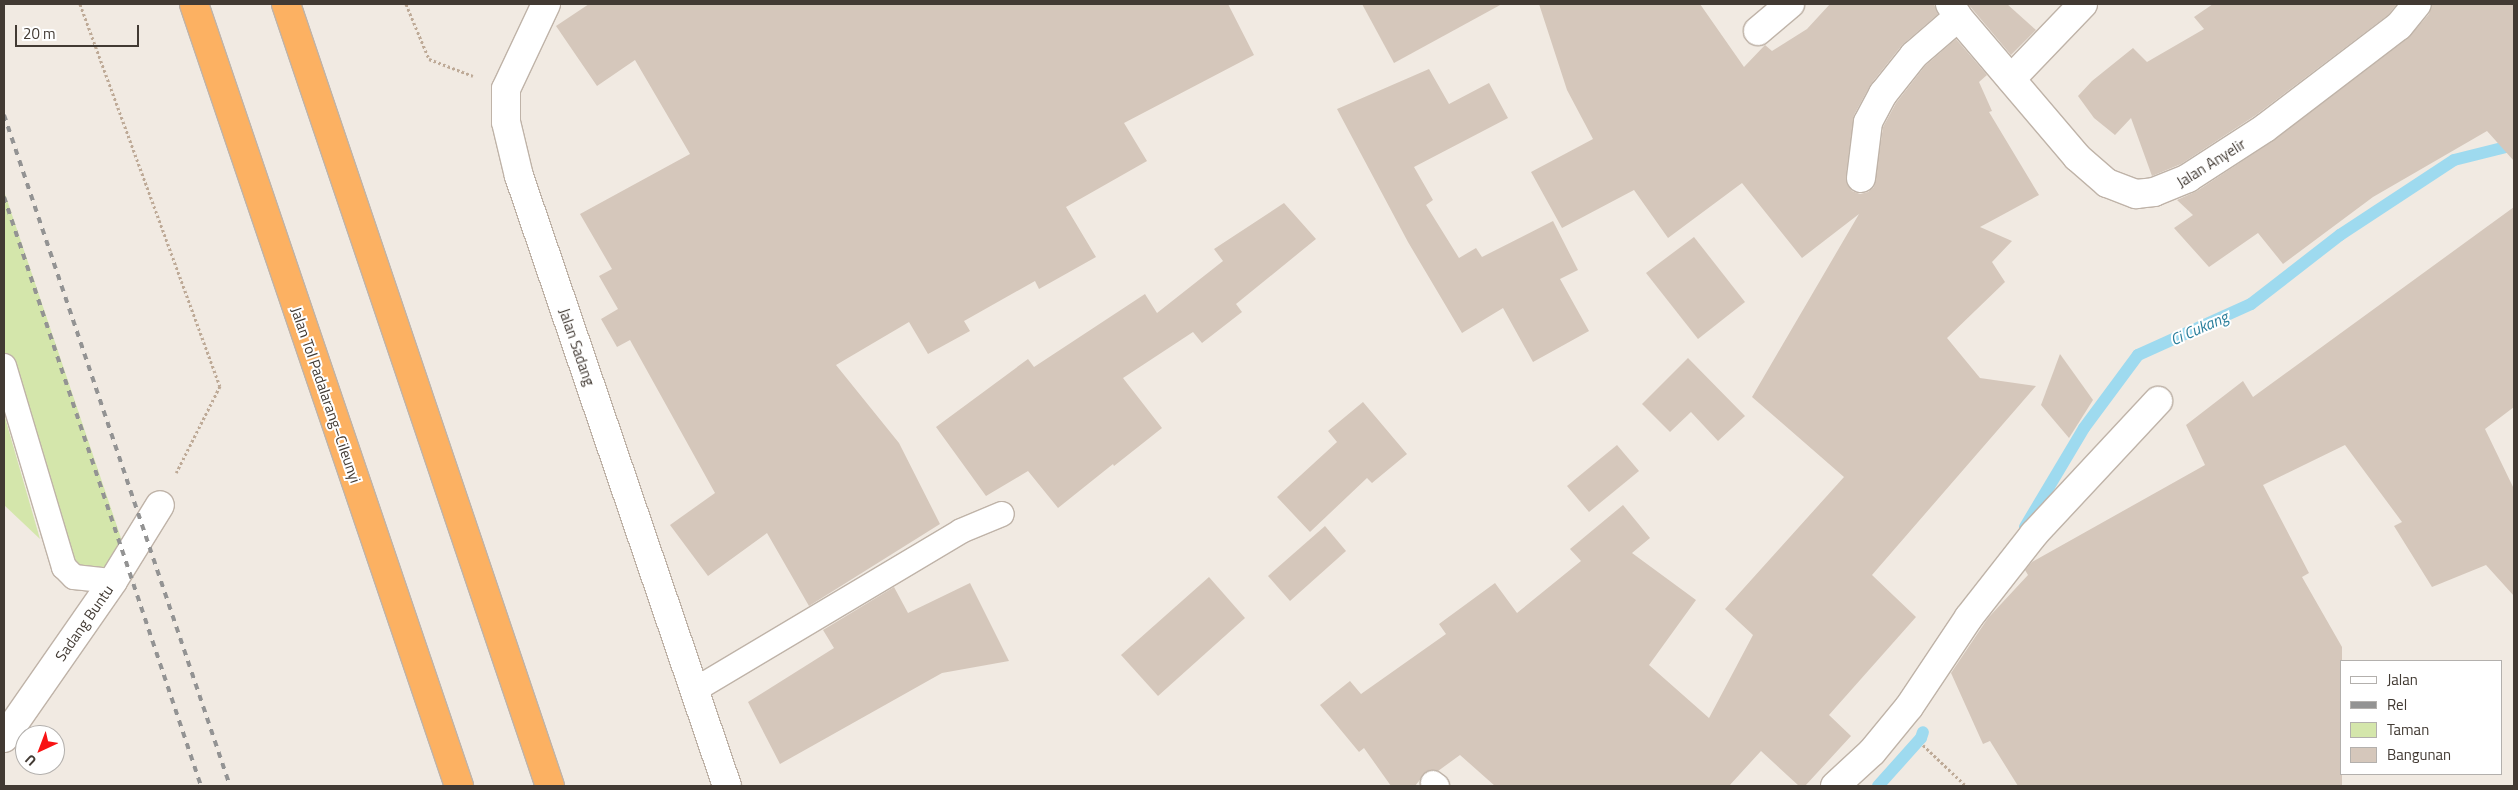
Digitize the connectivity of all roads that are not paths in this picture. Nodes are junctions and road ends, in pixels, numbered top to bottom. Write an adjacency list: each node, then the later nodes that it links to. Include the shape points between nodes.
1 (194, 4): 18 (highway, Jalan Tol Padalarang–Cileunyi)
2 (286, 4): 19 (highway)
3 (546, 4): 16 (street, Jalan Sadang, via 506,89 506,122 519,176)
4 (1790, 4): 8 (street)
5 (2083, 4): 9 (street)
6 (2417, 4): 9 (street, Jalan Anyelir, via 2398,26 2265,128 2188,178 2154,192 2129,193 2107,183 2076,157)
7 (1954, 10): 9 (street, Jalan Anyelir); 10 (street, via 1883,94 1868,122)
8 (1758, 31)
9 (2011, 79)
10 (1861, 178)
11 (4, 366): 15 (lane, via 64,567 74,577)
12 (2158, 401): 21 (street, via 2034,534 1969,617 1909,708 1872,752)
13 (160, 505): 15 (street, Sadang Buntu)
14 (1002, 514): 16 (lane, via 961,531)
15 (113, 581): 17 (street, Sadang Buntu)
16 (693, 691): 20 (street, Jalan Sadang)
17 (4, 738)
18 (459, 786)
19 (550, 786)
20 (727, 786)
21 (1834, 786)

